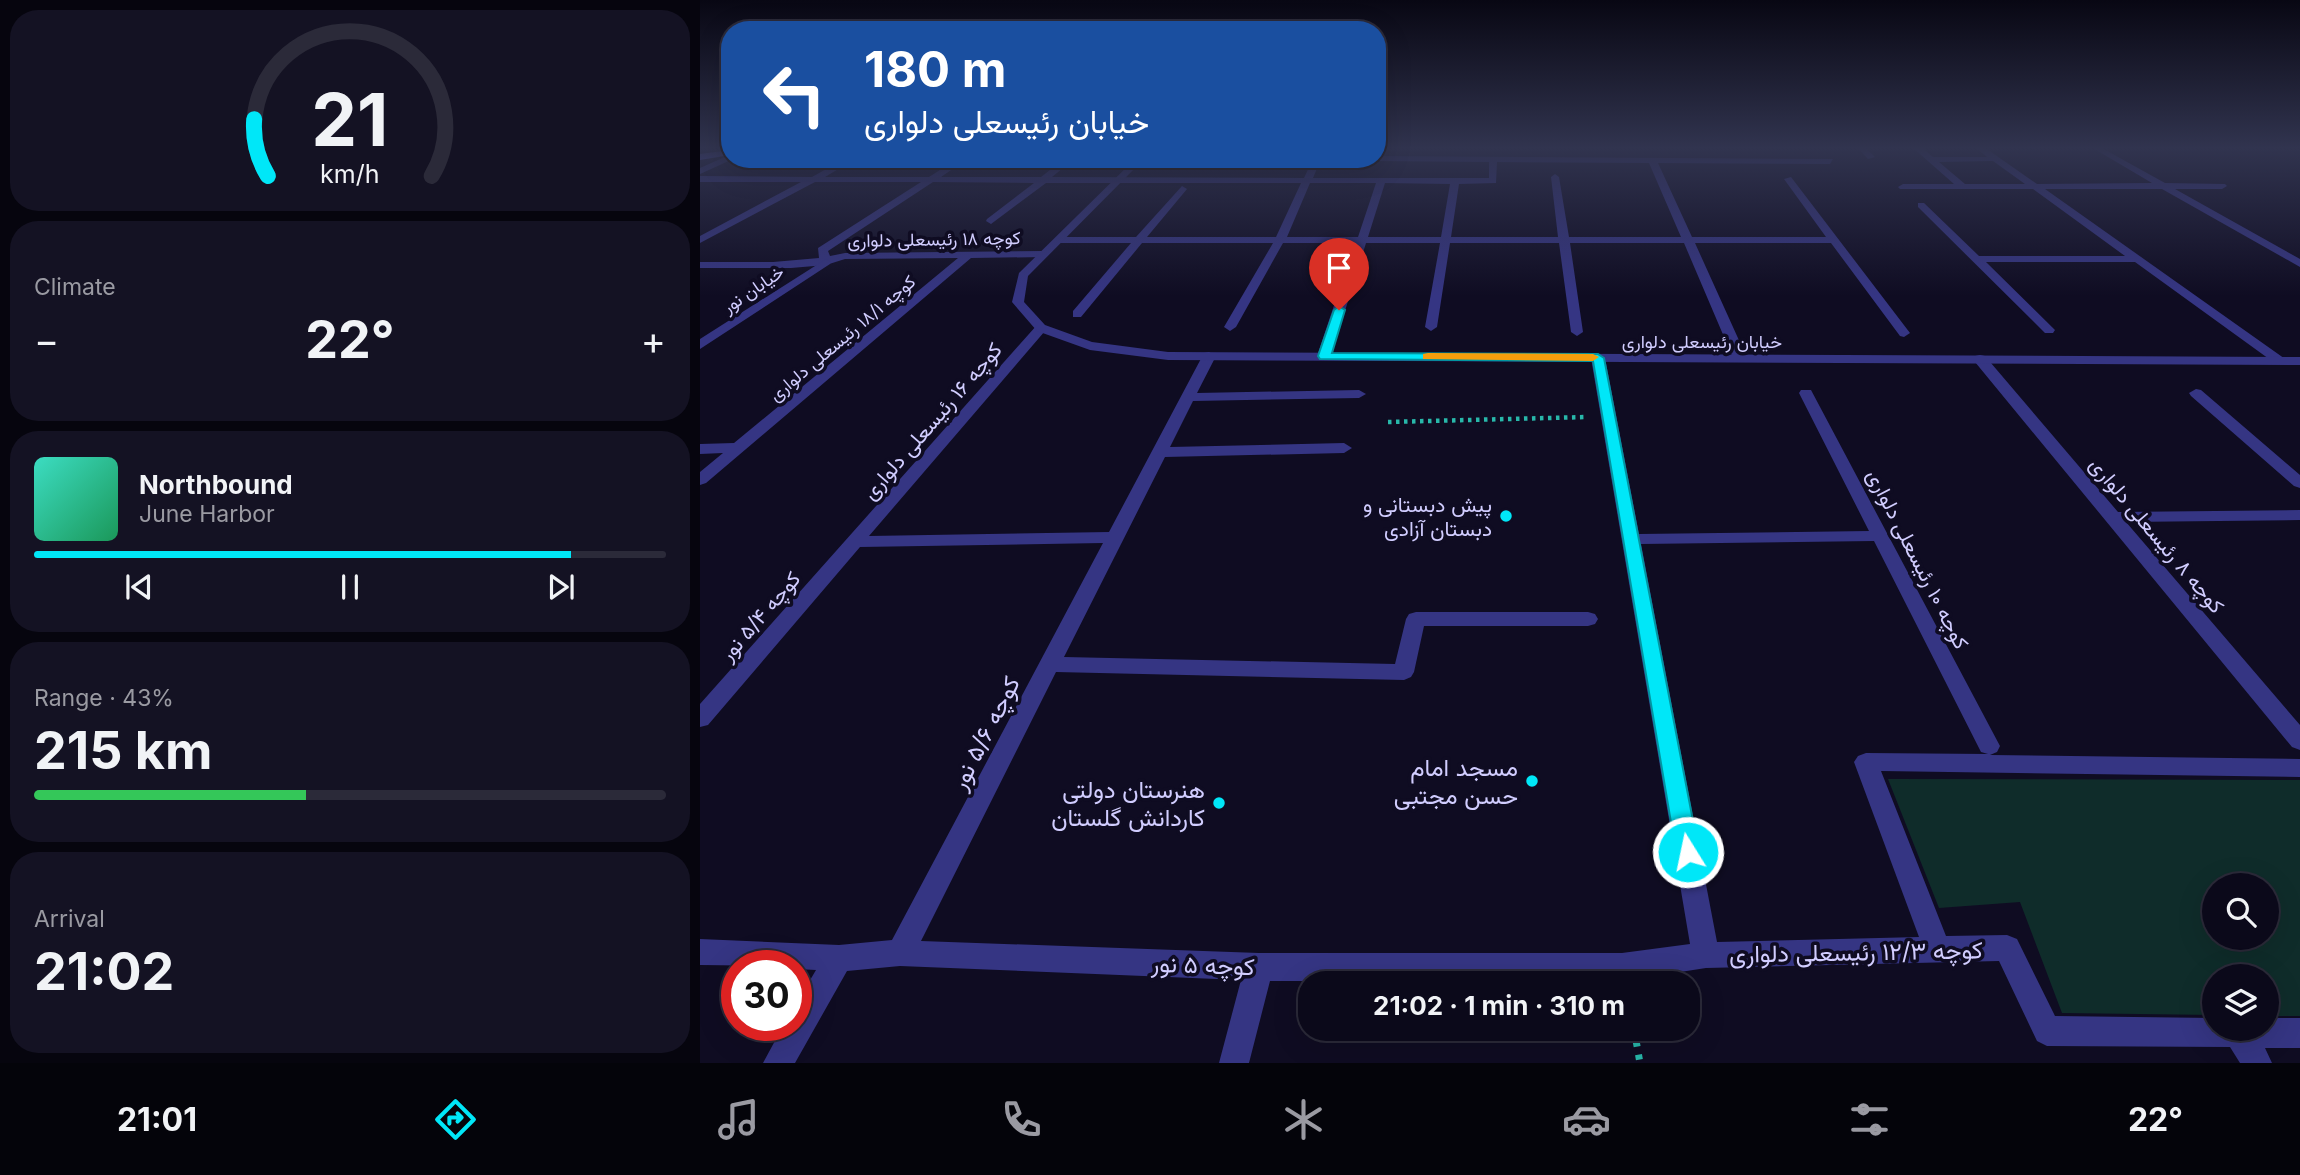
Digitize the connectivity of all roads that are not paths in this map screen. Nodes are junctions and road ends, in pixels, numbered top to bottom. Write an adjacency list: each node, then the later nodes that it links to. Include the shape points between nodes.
1 (781, 197): 17 (street)
2 (904, 197): 32 (street, via 822,250)
3 (1022, 197): 15 (street)
4 (1102, 197): 19 (street, خیابان رئیسعلی دلواری)
5 (1176, 197): 20 (street)
6 (1299, 197): 21 (street)
7 (1376, 197): 22 (street)
8 (1452, 197): 23 (street)
9 (1558, 197): 24 (street)
10 (1669, 197): 25 (street)
11 (1801, 197): 26 (street)
12 (2050, 197): 30 (street)
13 (2182, 197): 31 (street)
14 (1921, 205): 29 (street)
15 (991, 221)
16 (700, 229): 17 (street)
17 (720, 229): 18 (street)
18 (700, 240)
19 (1059, 240): 20 (street); 27 (street, خیابان رئیسعلی دلواری)
20 (1139, 240): 21 (street); 34 (street)
21 (1280, 240): 22 (street); 35 (street)
22 (1362, 240): 23 (street); 43 (street)
23 (1445, 240): 24 (street); 36 (street)
24 (1564, 240): 25 (street); 39 (street)
25 (1688, 240): 26 (street); 45 (street)
26 (1834, 240): 40 (street)
27 (1044, 254): 28 (street, کوچه ۱۸ رئیسعلی دلواری); 37 (street, خیابان رئیسعلی دلواری, via 1023,275 1018,302)
28 (968, 255): 32 (street, کوچه ۱۸ رئیسعلی دلواری, via 845,256); 53 (street, کوچه ۱۸/۱ رئیسعلی دلواری)
29 (1976, 259): 30 (street); 38 (street)
30 (2138, 259): 47 (street)
31 (2297, 261)
32 (826, 262): 33 (street); 41 (street, خیابان نور)
33 (700, 265)
34 (1077, 314)
35 (1230, 327)
36 (1431, 327)
37 (1041, 328): 42 (street, خیابان رئیسعلی دلواری, via 1090,346); 64 (street, کوچه ۱۶ رئیسعلی دلواری)
38 (2049, 330)
39 (1577, 332)
40 (1905, 333)
41 (700, 345)
42 (1209, 356): 43 (street, خیابان رئیسعلی دلواری); 52 (street, کوچه ۵/۶ نور)
43 (1324, 356): 44 (street, خیابان رئیسعلی دلواری)
44 (1598, 358): 45 (street, خیابان رئیسعلی دلواری); 63 (street)
45 (1740, 358): 46 (street, خیابان رئیسعلی دلواری)
46 (1980, 359): 47 (street, خیابان رئیسعلی دلواری); 60 (street, کوچه ۸ رئیسعلی دلواری)
47 (2281, 361): 48 (street, خیابان رئیسعلی دلواری)
48 (2300, 361)
49 (1806, 393): 61 (street, کوچه ۱۰ رئیسعلی دلواری)
50 (2196, 393): 58 (street)
51 (1359, 394): 52 (street)
52 (1187, 397): 56 (street, کوچه ۵/۶ نور)
53 (738, 448): 55 (street); 57 (street, کوچه ۱۸/۱ رئیسعلی دلواری)
54 (1344, 448): 56 (street)
55 (700, 449)
56 (1159, 452): 62 (street, کوچه ۵/۶ نور)
57 (700, 480)
58 (2300, 483)
59 (2300, 515): 60 (street)
60 (2112, 517): 68 (street, کوچه ۸ رئیسعلی دلواری)
61 (1880, 536): 63 (street); 69 (street, کوچه ۱۰ رئیسعلی دلواری)
62 (1116, 537): 64 (street); 66 (street, کوچه ۵/۶ نور)
63 (1632, 539): 74 (street)
64 (854, 542): 67 (street, کوچه ۵/۴ نور)
65 (1588, 619): 66 (street, via 1416,619 1404,671)
66 (1050, 664): 73 (street, کوچه ۵/۶ نور)
67 (700, 719)
68 (2300, 741)
69 (1989, 746)
70 (2300, 768): 71 (street, via 1866,762)
71 (1938, 950): 74 (street, کوچه ۱۲/۳ رئیسعلی دلواری); 77 (street, کوچه ۱۲/۳ رئیسعلی دلواری, via 2007,948 2047,1031)
72 (700, 951): 75 (street, کوچه ۵ نور)
73 (900, 953): 75 (street, کوچه ۵ نور); 76 (street, کوچه ۵ نور)
74 (1706, 956): 76 (street, کوچه ۵ نور, via 1622,967)
75 (839, 958): 81 (street)
76 (1259, 968): 82 (street)
77 (2202, 1032)
78 (2279, 1033): 79 (street)
79 (2300, 1033)
80 (2244, 1041): 83 (street)
81 (778, 1063)
82 (1234, 1063)
83 (2257, 1063)

